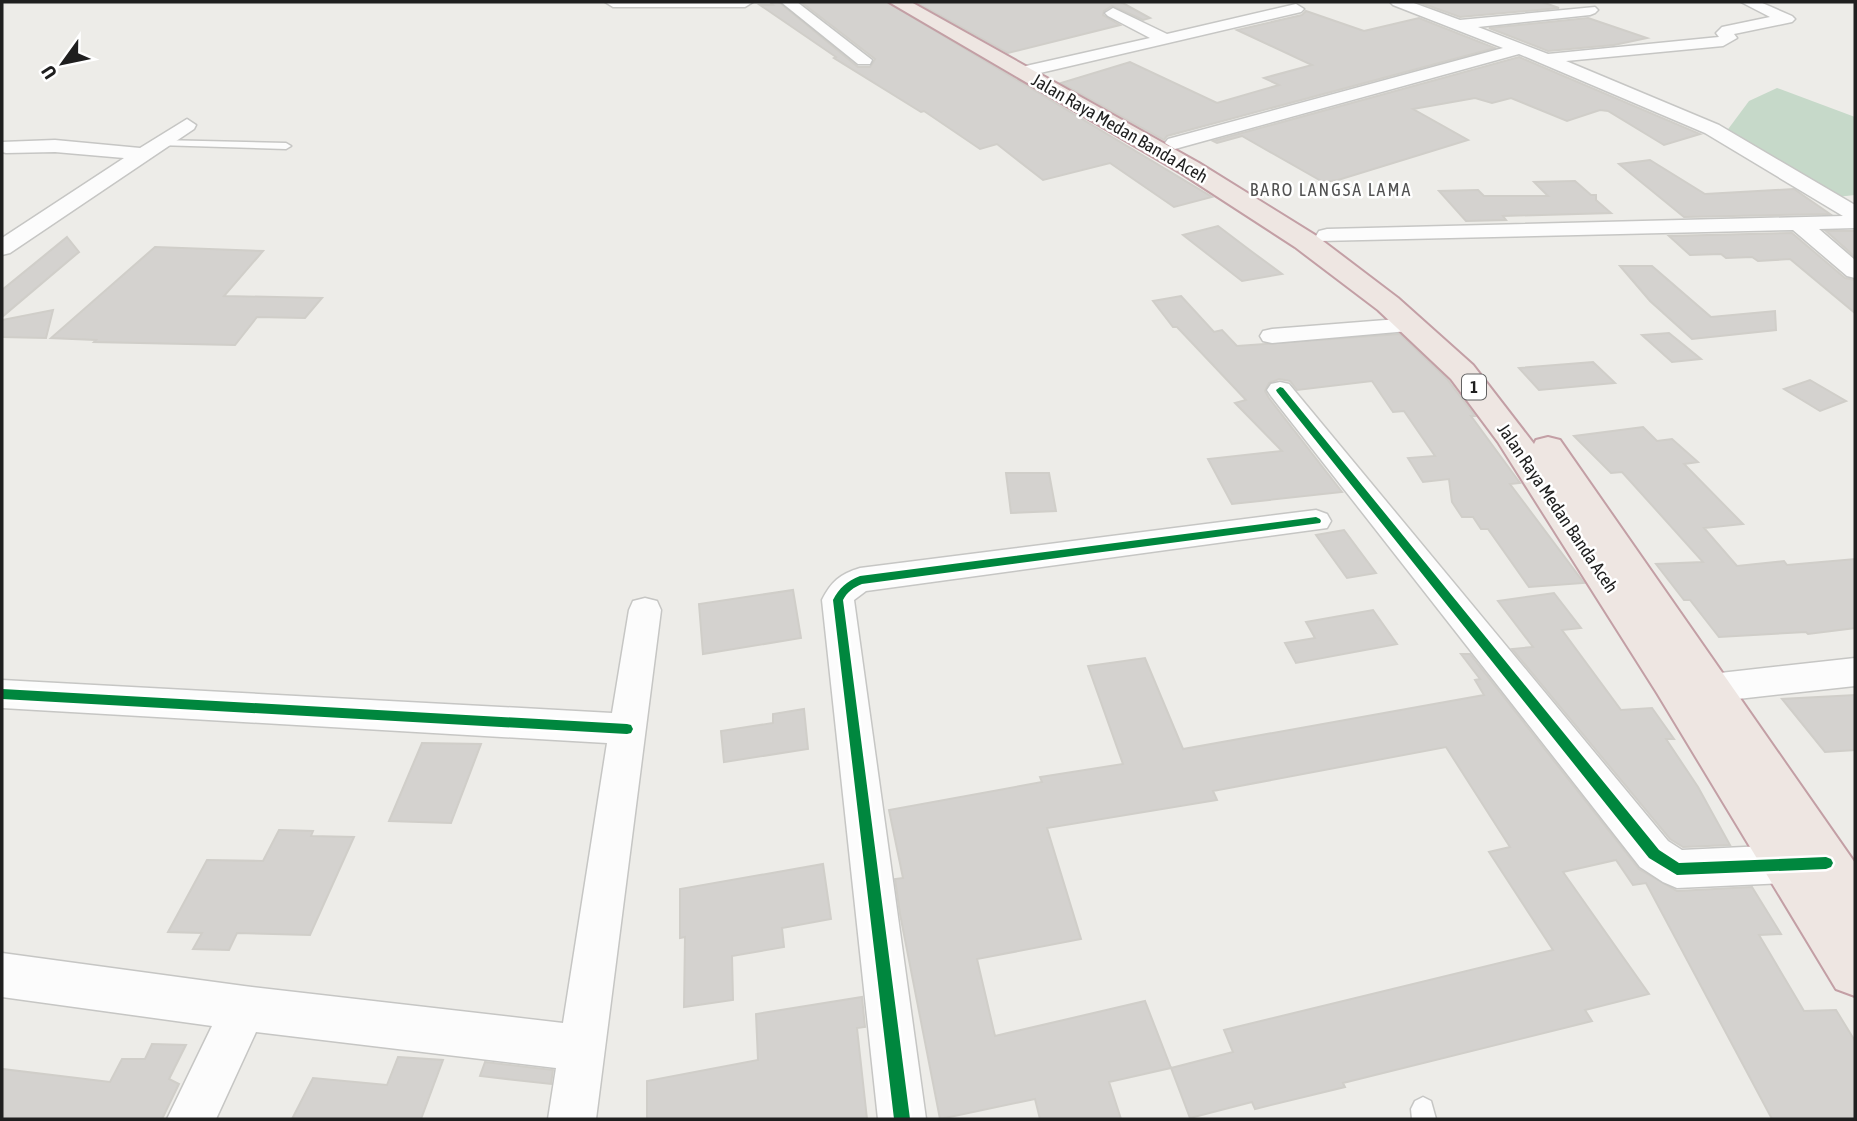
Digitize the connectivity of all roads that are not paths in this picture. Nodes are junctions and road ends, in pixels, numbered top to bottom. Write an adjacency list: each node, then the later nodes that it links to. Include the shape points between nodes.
1 (613, 2): 2 (street)
2 (745, 2)
3 (788, 2): 15 (street)
4 (898, 2): 16 (highway, Jalan Raya Medan Banda Aceh / 1)
5 (919, 2): 16 (highway, Jalan Raya Medan Banda Aceh / 1)
6 (1398, 2): 11 (street)
7 (1748, 2): 14 (street, via 1787,19 1728,30 1724,33 1729,38 1723,41)
8 (1296, 9): 12 (street)
9 (1590, 10): 11 (street)
10 (1113, 13): 12 (street)
11 (1459, 24): 13 (street)
12 (1167, 40): 16 (street)
13 (1519, 49): 14 (street); 21 (street)
14 (1546, 59): 22 (street, via 1728,136)
15 (864, 60)
16 (1030, 70): 21 (highway, Jalan Raya Medan Banda Aceh / 1)
17 (187, 125): 20 (street)
18 (286, 146): 20 (lane)
19 (6, 147): 20 (street)
20 (152, 148): 26 (street)
21 (1191, 158): 25 (highway, Jalan Raya Medan Banda Aceh / 1); 28 (highway, Jalan Raya Medan Banda Aceh / 1, via 1359,280)
22 (1855, 214)
23 (1855, 222): 24 (street)
24 (1800, 225): 25 (street); 27 (street)
25 (1327, 236): 34 (highway, Jalan Raya Medan Banda Aceh / 1, via 1424,312 1483,366 1579,492)
26 (2, 248)
27 (1855, 271)
28 (1411, 325): 29 (street); 37 (highway, Jalan Raya Medan Banda Aceh / 1, via 1462,372 1504,427)
29 (1272, 336)
30 (1280, 390): 37 (street, via 1654,854 1677,869)
31 (1315, 521): 45 (street, via 860,580 840,595)
32 (645, 610): 36 (street)
33 (1855, 672): 34 (street)
34 (1712, 688): 37 (highway, Jalan Raya Medan Banda Aceh / 1)
35 (2, 694): 36 (street)
36 (627, 729): 42 (street)
37 (1808, 863): 38 (highway, Jalan Raya Medan Banda Aceh / 1); 39 (highway, Jalan Raya Medan Banda Aceh / 1)
38 (1855, 906)
39 (1855, 970)
40 (2, 975): 41 (street)
41 (244, 1008): 42 (street); 43 (street)
42 (583, 1048): 44 (street)
43 (191, 1119)
44 (572, 1119)
45 (902, 1119)

